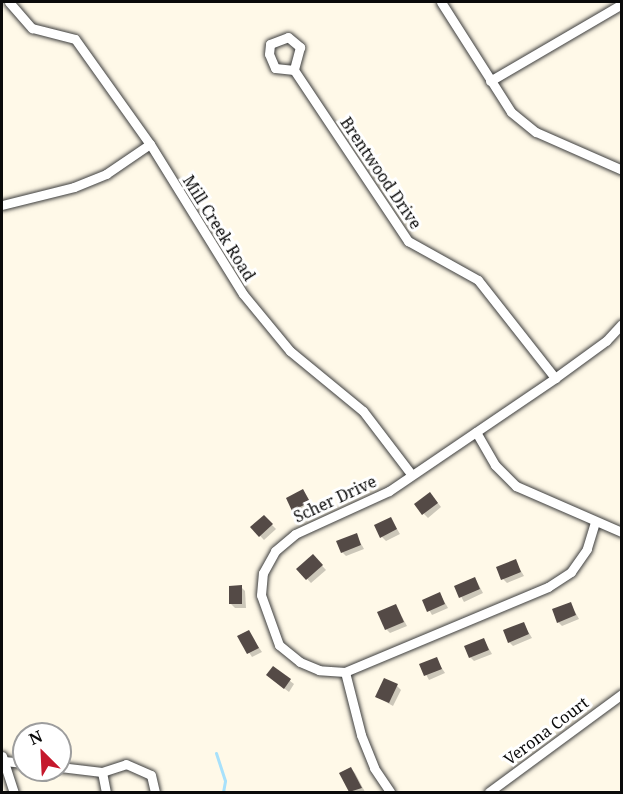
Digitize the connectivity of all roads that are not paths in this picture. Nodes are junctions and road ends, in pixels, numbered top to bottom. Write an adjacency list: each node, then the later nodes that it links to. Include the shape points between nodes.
1 (9, 2): 6 (street, Mill Creek Road, via 32,28 75,39)
2 (441, 2): 5 (street)
3 (621, 4): 5 (street)
4 (294, 70): 10 (street, Brentwood Drive, via 408,241 478,279)
5 (490, 81): 7 (street, via 511,112 536,132)
6 (150, 144): 8 (street, via 105,174); 12 (street, Mill Creek Road, via 243,294 290,351 363,411)
7 (621, 170)
8 (2, 205)
9 (621, 324): 10 (street, Scher Drive, via 606,341)
10 (555, 378): 11 (street, Scher Drive)
11 (476, 432): 12 (street, Scher Drive); 13 (street, via 495,465 516,486)
12 (411, 474): 15 (street, Scher Drive, via 389,491 295,534 275,551 263,573 261,595 279,645 300,662 319,670)
13 (595, 522): 14 (street); 15 (street, Scher Drive, via 587,549 571,572 548,587)
14 (621, 532)
15 (345, 672): 23 (street, via 361,735 374,768)
16 (621, 694): 24 (street, Verona Court)
17 (3, 759): 20 (street)
18 (72, 768): 19 (street)
19 (102, 772): 21 (street); 22 (street, via 126,764 151,775)
20 (14, 792)
21 (106, 792)
22 (155, 792)
23 (390, 792)
24 (489, 792)

